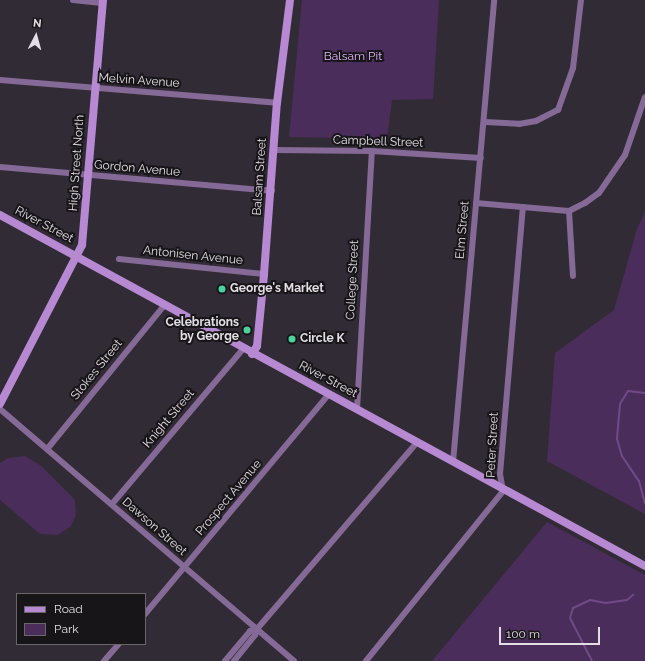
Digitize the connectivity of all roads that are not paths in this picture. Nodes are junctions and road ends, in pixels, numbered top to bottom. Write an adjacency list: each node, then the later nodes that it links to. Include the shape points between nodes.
1 (74, 0): 5 (street)
2 (290, 0): 9 (main road, Balsam Street)
3 (494, 0): 10 (street, Elm Street)
4 (581, 0): 10 (street, via 573,68 558,110 536,121 519,124)
5 (102, 2): 7 (main road, High Street North)
6 (0, 80): 7 (street, Melvin Avenue)
7 (95, 89): 9 (street, Melvin Avenue); 15 (main road, High Street North)
8 (645, 97): 19 (street, via 625,155 605,185 590,200)
9 (277, 103): 11 (main road, Balsam Street)
10 (484, 122): 13 (street, Elm Street)
11 (274, 150): 12 (street, Campbell Street); 16 (main road, Balsam Street)
12 (372, 152): 13 (street, Campbell Street); 31 (street, College Street)
13 (481, 158): 17 (street, Elm Street)
14 (0, 167): 15 (street, Gordon Avenue)
15 (89, 176): 16 (street, Gordon Avenue); 21 (main road, High Street North, via 82,245)
16 (272, 191): 23 (main road, Balsam Street)
17 (476, 203): 18 (street); 34 (street, Elm Street)
18 (523, 207): 19 (street); 35 (street, Peter Street, via 500,474)
19 (569, 211): 24 (street)
20 (0, 215): 21 (main road, River Street)
21 (77, 257): 25 (main road, River Street); 29 (main road, High Street North)
22 (119, 259): 23 (street, Antonisen Avenue)
23 (264, 274): 27 (main road, Balsam Street, via 256,346)
24 (573, 276)
25 (164, 306): 26 (main road, River Street); 33 (street, Stokes Street)
26 (243, 349): 27 (main road, River Street); 36 (street, Knight Street)
27 (252, 354): 28 (main road, River Street)
28 (329, 394): 31 (main road, River Street); 38 (street, Prospect Avenue)
29 (0, 404)
30 (0, 409): 33 (street, Dawson Street)
31 (357, 409): 32 (main road, River Street)
32 (417, 442): 34 (main road, River Street); 40 (street)
33 (48, 448): 36 (street, Dawson Street)
34 (453, 462): 35 (main road, River Street)
35 (503, 491): 37 (main road, River Street); 46 (street, Peter Street)
36 (112, 504): 38 (street, Dawson Street)
37 (645, 566)
38 (185, 569): 39 (street, Prospect Avenue); 40 (street, Dawson Street)
39 (146, 613)
40 (257, 629): 43 (street, via 250,631); 44 (street); 45 (street, Dawson Street)
41 (118, 645): 42 (street)
42 (104, 661)
43 (225, 661)
44 (234, 661)
45 (294, 661)
46 (366, 661)

